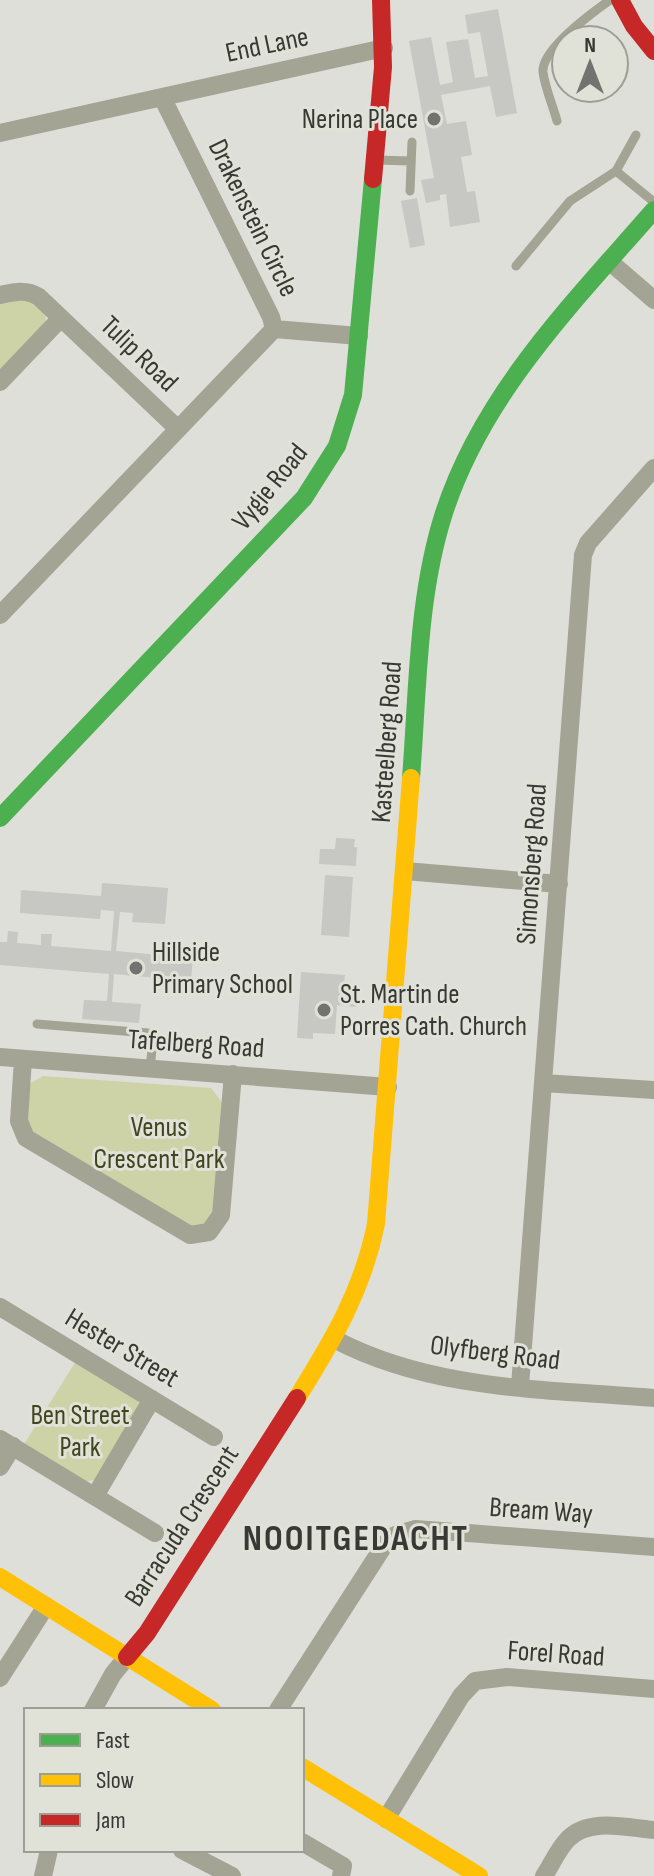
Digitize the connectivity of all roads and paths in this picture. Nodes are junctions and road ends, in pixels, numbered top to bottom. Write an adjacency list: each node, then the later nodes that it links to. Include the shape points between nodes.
1 (381, 0): 4 (street, Vygie Road)
2 (610, 0): 7 (lane, via 544,64)
3 (620, 0): 5 (street)
4 (384, 48): 6 (street, End Lane); 11 (street, Vygie Road)
5 (654, 51)
6 (162, 97): 8 (street); 22 (street, Drakenstein Circle)
7 (557, 121)
8 (0, 133)
9 (636, 135): 13 (lane)
10 (412, 142): 12 (lane)
11 (375, 160): 12 (lane); 23 (street, Vygie Road)
12 (411, 161): 14 (lane)
13 (616, 171): 15 (lane); 18 (lane, via 570,201)
14 (410, 191)
15 (654, 202)
16 (654, 210): 17 (street, Kasteelberg Road, via 644,229)
17 (609, 261): 20 (street); 29 (street, Kasteelberg Road, via 511,380 474,442 444,514 426,595)
18 (516, 266)
19 (0, 295): 21 (street, Tulip Road, via 31,292)
20 (654, 300)
21 (61, 318): 24 (street); 25 (street, Tulip Road)
22 (274, 329): 23 (street); 25 (street, Drakenstein Circle)
23 (359, 336): 28 (street, Vygie Road, via 346,421 304,498)
24 (0, 382)
25 (178, 429): 27 (street, Drakenstein Circle)
26 (654, 468): 30 (street, Simonsberg Road, via 583,555)
27 (0, 615)
28 (0, 818)
29 (405, 871): 30 (street); 37 (street, Kasteelberg Road)
30 (559, 884): 36 (street, Simonsberg Road)
31 (37, 1024): 34 (lane, via 148,1033 153,1040)
32 (0, 1057): 33 (street, Tafelberg Road)
33 (23, 1059): 34 (street, Tafelberg Road); 35 (street, via 19,1121 26,1138 190,1235 209,1232 221,1215)
34 (150, 1069): 35 (street, Tafelberg Road)
35 (233, 1074): 37 (street, Tafelberg Road)
36 (543, 1083): 38 (street); 41 (street, Simonsberg Road)
37 (388, 1087): 40 (street, Kasteelberg Road, via 371,1248 357,1294)
38 (654, 1090)
39 (0, 1307): 43 (street, Hester Street)
40 (334, 1339): 41 (street, Olyfberg Road, via 407,1369); 52 (street, Barracuda Crescent)
41 (520, 1386): 42 (street, Olyfberg Road)
42 (654, 1398)
43 (152, 1399): 44 (street, Hester Street); 47 (street)
44 (214, 1437)
45 (6, 1443): 46 (street); 47 (street)
46 (0, 1467)
47 (95, 1496): 48 (street)
48 (155, 1533)
49 (654, 1547): 57 (street, Bream Way, via 415,1529 395,1535)
50 (0, 1577): 51 (street)
51 (46, 1606): 52 (street); 53 (street)
52 (127, 1657): 55 (street); 56 (street)
53 (0, 1678)
54 (654, 1689): 59 (street, Forel Road, via 507,1677 475,1681)
55 (94, 1708)
56 (209, 1708)
57 (279, 1708)
58 (304, 1768): 59 (street)
59 (386, 1819): 64 (street)
60 (654, 1830): 70 (street, via 596,1826 577,1831)
61 (304, 1843): 67 (street, via 343,1866)
62 (49, 1852): 66 (street)
63 (186, 1852): 65 (street)
64 (452, 1859): 68 (street); 69 (street)
65 (224, 1874)
66 (43, 1876)
67 (341, 1876)
68 (442, 1876)
69 (479, 1876)
70 (544, 1876)

